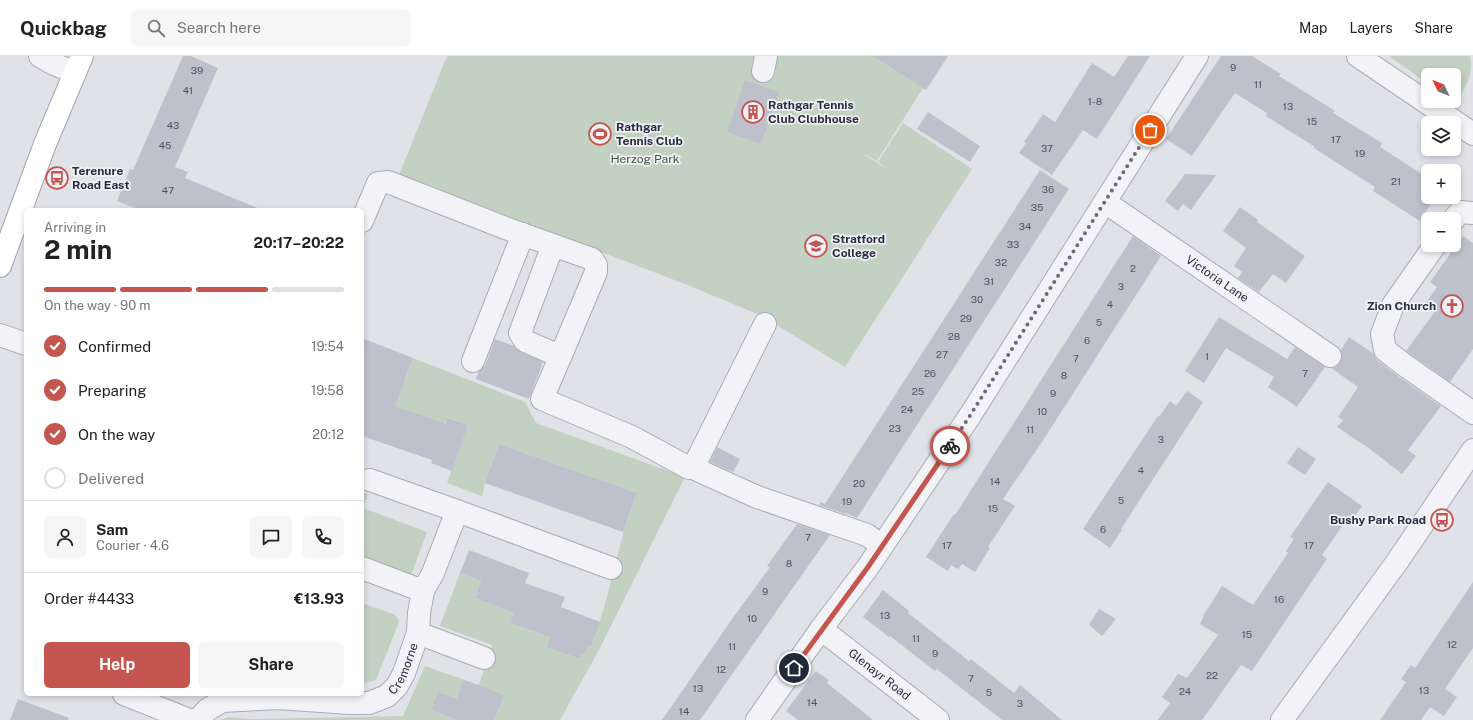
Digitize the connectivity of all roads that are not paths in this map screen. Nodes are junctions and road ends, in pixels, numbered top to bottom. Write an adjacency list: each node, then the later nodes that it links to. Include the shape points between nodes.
1 (40, 56): 4 (street, via 52,63)
2 (1197, 56): 6 (street)
3 (1358, 56): 5 (street)
4 (79, 64): 11 (main road)
5 (1470, 125)
6 (1105, 202): 19 (street, Victoria Lane); 26 (street, via 971,414)
7 (1461, 212): 8 (street)
8 (1473, 213)
9 (364, 216): 10 (street, via 378,183 388,182)
10 (523, 234): 12 (street); 20 (street)
11 (4, 243): 14 (main road)
12 (553, 245): 18 (street, via 520,333 525,341); 18 (street, via 592,260 596,265 596,272)
13 (1430, 252): 21 (street, via 1393,305 1382,334 1386,350)
14 (0, 266)
15 (765, 324): 23 (street)
16 (0, 335): 17 (street)
17 (24, 343)
18 (561, 355): 23 (street, via 542,399 632,437)
19 (1330, 356)
20 (473, 361)
21 (1473, 413)
22 (1473, 450): 38 (street, via 1397,562)
23 (693, 468): 26 (street, via 757,497 867,535)
24 (370, 480): 25 (street)
25 (457, 510): 27 (street); 29 (street, Cremorne, via 433,573)
26 (882, 546): 30 (street)
27 (611, 568)
28 (364, 569): 29 (street)
29 (423, 591): 31 (street, Cremorne)
30 (821, 629): 36 (street); 37 (street, Glenayr Road)
31 (418, 633): 32 (street, Cremorne); 35 (street, Cremorne, via 404,673 397,686 387,696 369,703 279,698 222,701 207,710)
32 (484, 658)
33 (129, 696): 34 (street)
34 (189, 720)
35 (198, 720)
36 (757, 720)
37 (938, 720)
38 (1282, 720)

